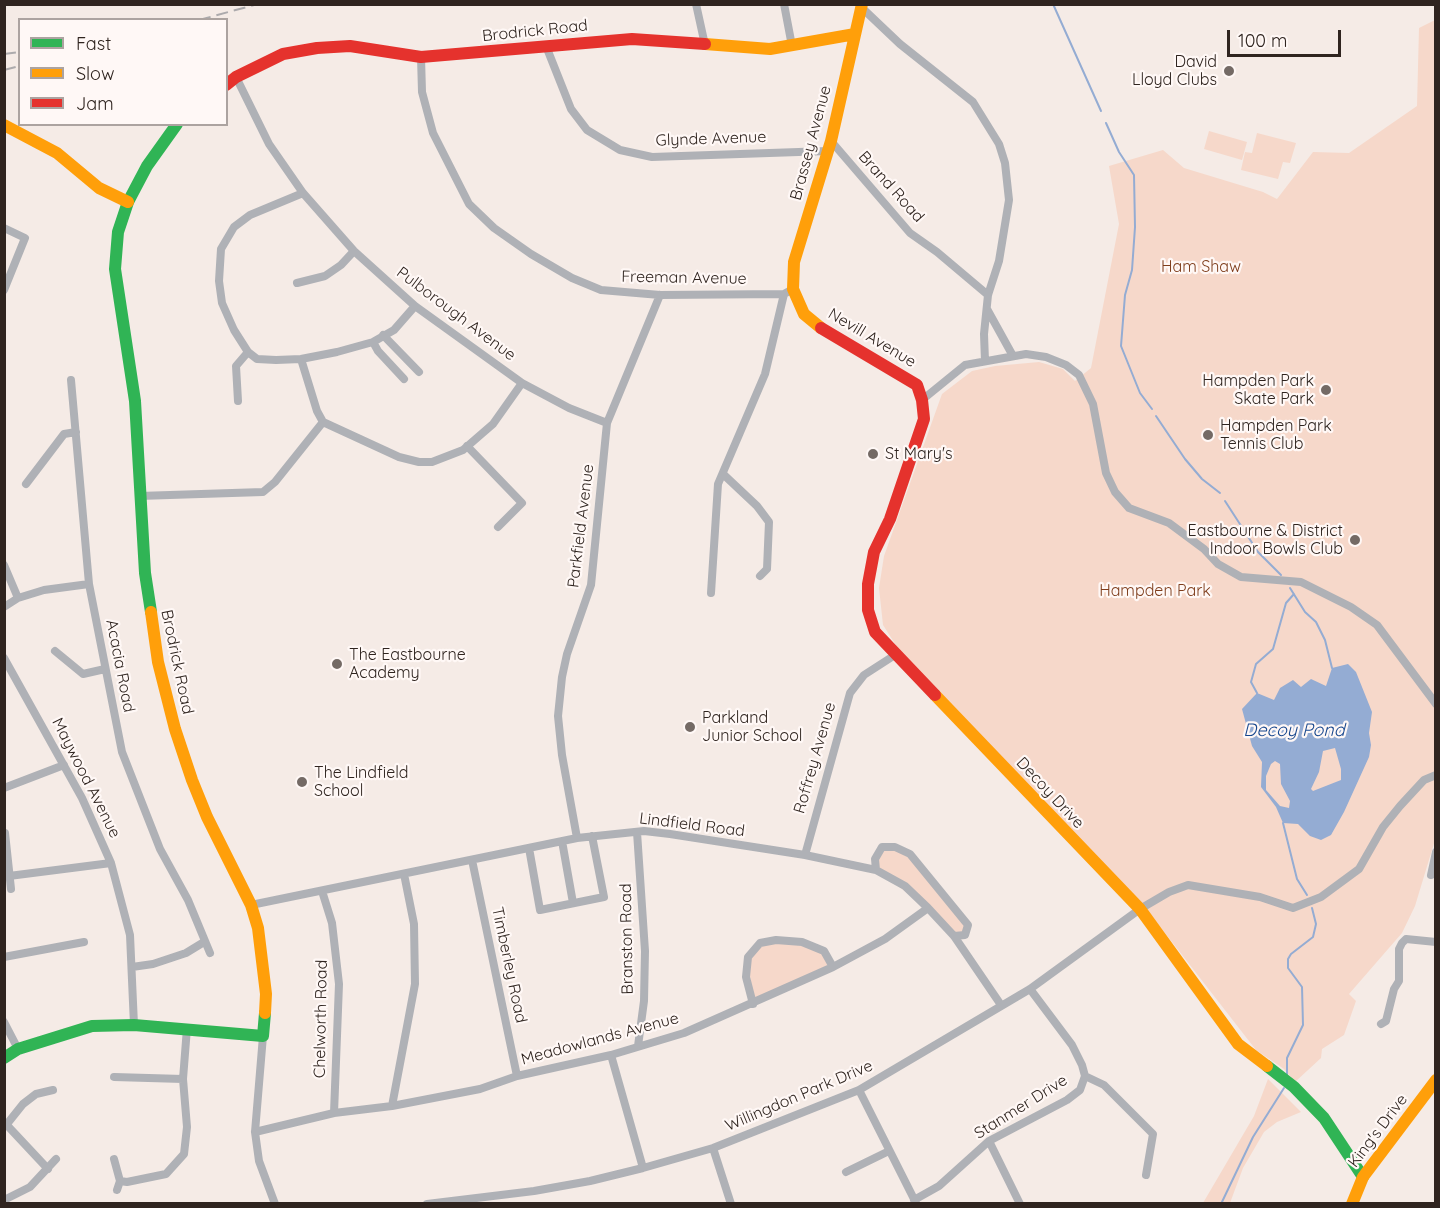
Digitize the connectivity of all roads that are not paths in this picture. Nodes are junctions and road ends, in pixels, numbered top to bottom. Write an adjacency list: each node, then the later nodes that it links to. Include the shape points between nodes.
1 (696, 4): 5 (street)
2 (784, 4): 7 (street)
3 (862, 5): 4 (street, Brassey Avenue); 21 (street, via 900,44 973,102 999,144 1009,200 999,261)
4 (855, 34): 7 (street, Brodrick Road); 12 (street, Brassey Avenue)
5 (705, 45): 6 (street, Brodrick Road, via 632,39); 7 (street, Brodrick Road, via 770,49)
6 (546, 46): 8 (street, Brodrick Road); 12 (street, Glynde Avenue, via 571,109 586,130 620,150 652,157)
7 (792, 46)
8 (421, 57): 9 (street, Brodrick Road, via 350,46 317,48 283,54); 20 (street, Freeman Avenue, via 422,92 433,133 470,204 494,228 572,278 601,290)
9 (231, 81): 13 (street, Pulborough Avenue)
10 (4, 125): 14 (street, via 57,153 99,188)
11 (176, 126): 14 (street, Brodrick Road)
12 (830, 146): 19 (street, Brassey Avenue); 21 (street, Brand Road, via 910,233)
13 (303, 194): 16 (street, Pulborough Avenue); 26 (street, via 250,215 234,227 221,249 222,303)
14 (128, 202): 43 (street, Brodrick Road, via 118,232 115,269 135,401)
15 (4, 228): 18 (street, via 25,238)
16 (354, 251): 17 (street, via 325,276); 22 (street, Pulborough Avenue)
17 (297, 283)
18 (4, 291)
19 (788, 291): 20 (street, Freeman Avenue); 34 (street, Nevill Avenue, via 804,314 822,329); 41 (street, via 765,374)
20 (660, 295): 38 (street, Parkfield Avenue)
21 (988, 295): 23 (street)
22 (415, 306): 24 (street, via 394,330); 33 (street, Pulborough Avenue)
23 (986, 309): 27 (street); 29 (street)
24 (383, 335): 25 (street); 30 (street)
25 (373, 342): 28 (street); 31 (street)
26 (248, 352): 28 (street, via 257,358); 36 (street, via 236,366)
27 (1013, 356): 29 (street); 55 (street, via 1046,357 1079,375 1093,404 1106,473 1129,508 1169,524 1218,564 1241,577 1301,582 1350,607 1377,625)
28 (302, 359): 37 (street, via 316,411)
29 (985, 361): 35 (street, via 965,365)
30 (419, 372)
31 (404, 379)
32 (71, 380): 39 (street, Acacia Road)
33 (522, 383): 38 (street, Pulborough Avenue); 40 (street, via 493,424)
34 (917, 385): 35 (street, Decoy Drive)
35 (922, 400): 52 (street, Decoy Drive, via 924,419 890,519 874,552 868,584 868,610 875,632)
36 (238, 401)
37 (323, 422): 40 (street, via 418,462 450,457); 43 (street, via 264,492)
38 (607, 423): 62 (street, Parkfield Avenue, via 591,585 567,654 558,716)
39 (76, 432): 42 (street, via 64,435); 47 (street, Acacia Road)
40 (467, 446): 44 (street, via 522,503)
41 (723, 474): 46 (street, via 758,506 768,522 767,569); 48 (street, via 718,484)
42 (26, 484)
43 (139, 495): 76 (street, Brodrick Road, via 148,607 165,695 203,807)
44 (498, 527)
45 (4, 565): 49 (street)
46 (760, 576)
47 (89, 584): 49 (street); 54 (street, Acacia Road)
48 (711, 593)
49 (18, 598): 50 (street)
50 (4, 607)
51 (55, 651): 54 (street, via 83,674)
52 (895, 656): 66 (street, Roffrey Avenue, via 864,675 850,693); 78 (street, Decoy Drive)
53 (4, 658): 56 (street, Maywood Avenue)
54 (105, 669): 81 (street, Acacia Road, via 122,752 160,849 188,900)
55 (1436, 704)
56 (64, 765): 58 (street); 68 (street, Maywood Avenue)
57 (1436, 775): 78 (street, Willingdon Park Drive, via 1424,780 1400,806 1359,869 1321,897 1293,908 1256,896 1188,885)
58 (4, 788)
59 (5, 832): 72 (street)
60 (637, 832): 61 (street, Lindfield Road); 66 (street, Lindfield Road); 95 (street, Branston Road, via 645,951)
61 (592, 836): 62 (street, Lindfield Road); 75 (street, via 604,897)
62 (577, 838): 63 (street, Lindfield Road)
63 (562, 841): 64 (street, Lindfield Road); 75 (street)
64 (528, 848): 67 (street, Lindfield Road); 75 (street, via 540,910)
65 (1436, 852): 71 (street)
66 (805, 855): 69 (street, Lindfield Road)
67 (472, 860): 70 (street, Lindfield Road); 99 (street, Timberley Road)
68 (111, 863): 72 (street); 85 (street, Maywood Avenue, via 129,935)
69 (876, 870): 77 (street, Lindfield Road, via 905,886); 79 (street, via 875,859 882,847 910,854 968,925 965,934)
70 (404, 874): 74 (street, Lindfield Road); 106 (street, via 414,924 415,984)
71 (1431, 875)
72 (9, 876): 73 (street)
73 (11, 889)
74 (322, 891): 76 (street, Lindfield Road); 107 (street, Chelworth Road, via 334,933 339,984)
75 (573, 903)
76 (251, 905): 94 (street, Brodrick Road, via 264,961)
77 (928, 908): 79 (street, Lindfield Road); 86 (street, Meadowlands Avenue, via 885,939)
78 (1140, 909): 87 (street, Willingdon Park Drive); 119 (street, Decoy Drive, via 1238,1044 1294,1087 1324,1118)
79 (954, 936): 89 (street, Lindfield Road)
80 (84, 942): 84 (street)
81 (204, 942): 83 (street, Acacia Road); 85 (street, via 186,953)
82 (1436, 942): 91 (street, via 1406,939 1402,943 1398,981 1386,1021)
83 (210, 953)
84 (4, 957)
85 (132, 967): 92 (street, Maywood Avenue)
86 (833, 967): 88 (street, Meadowlands Avenue); 88 (street, via 824,951 802,942 776,939 760,943 748,957 746,977)
87 (1030, 989): 89 (street, Willingdon Park Drive); 100 (street, Stanmer Drive, via 1072,1045)
88 (753, 1004): 95 (street, Meadowlands Avenue, via 684,1034)
89 (1001, 1005): 105 (street, Willingdon Park Drive)
90 (4, 1022): 96 (street)
91 (1381, 1024)
92 (134, 1025): 93 (street); 96 (street, via 92,1026)
93 (187, 1028): 94 (street); 102 (street)
94 (263, 1036): 109 (street, Brodrick Road)
95 (638, 1046): 97 (street, Meadowlands Avenue)
96 (18, 1049): 98 (street)
97 (611, 1055): 99 (street, Meadowlands Avenue); 115 (street)
98 (4, 1058)
99 (517, 1076): 106 (street, Meadowlands Avenue, via 480,1089)
100 (1085, 1076): 110 (street, Stanmer Drive, via 1080,1090 1066,1100); 118 (street, via 1104,1085 1153,1134)
101 (114, 1077): 102 (street, via 125,1083)
102 (183, 1079): 114 (street, via 187,1127 184,1154 166,1174 119,1185)
103 (1436, 1080): 119 (street, King's Drive)
104 (53, 1090): 108 (street, via 36,1094)
105 (859, 1090): 111 (street, Willingdon Park Drive); 112 (street)
106 (392, 1106): 107 (street, Meadowlands Avenue)
107 (334, 1113): 109 (street, Meadowlands Avenue)
108 (6, 1123): 116 (street)
109 (255, 1132): 123 (street, Brodrick Road, via 259,1161)
110 (989, 1141): 122 (street, Stanmer Drive); 126 (street)
111 (713, 1148): 115 (street, Willingdon Park Drive); 125 (street)
112 (889, 1151): 117 (street); 122 (street)
113 (57, 1159): 116 (street)
114 (114, 1159)
115 (644, 1167): 121 (street, Willingdon Park Drive)
116 (48, 1169): 120 (street, via 30,1187)
117 (846, 1172)
118 (1146, 1175)
119 (1363, 1177): 127 (street, King's Drive)
120 (4, 1200)
121 (477, 1201): 124 (street, Willingdon Park Drive)
122 (915, 1202)
123 (275, 1203)
124 (427, 1203)
125 (731, 1203)
126 (1020, 1203)
127 (1352, 1203)

